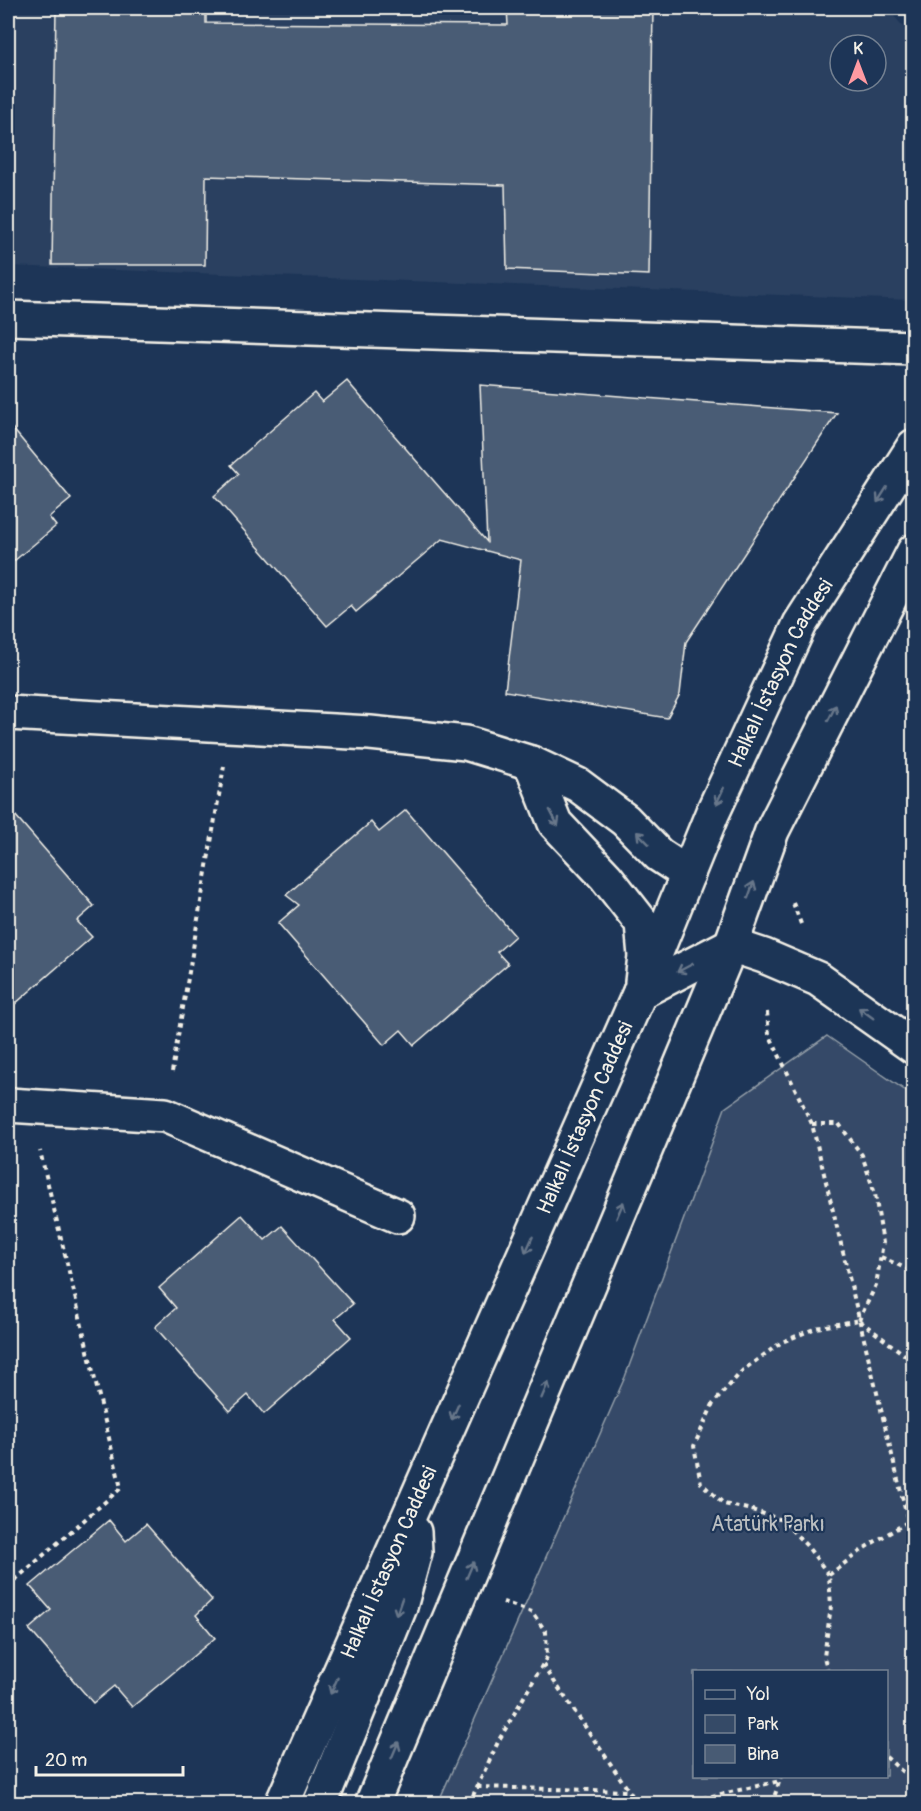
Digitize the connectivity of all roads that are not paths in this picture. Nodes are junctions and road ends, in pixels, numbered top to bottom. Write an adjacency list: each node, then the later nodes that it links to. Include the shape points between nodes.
1 (8, 318): 2 (main road)
2 (914, 348)
3 (914, 446): 7 (main road, Halkalı İstasyon Caddesi, one-way to 7, via 800,624)
4 (914, 551): 8 (main road, one-way to 4, via 772,831)
5 (8, 713): 6 (main road, via 370,733 466,743)
6 (531, 763): 7 (main road, one-way to 6, via 659,855 625,820 578,784); 9 (main road, one-way to 9, via 555,823 606,877 642,923 645,956)
7 (688, 874): 9 (main road, Halkalı İstasyon Caddesi)
8 (730, 945): 9 (main road, one-way to 9); 10 (main road, one-way to 8, via 818,979); 16 (main road, one-way to 8)
9 (640, 992): 13 (main road, Halkalı İstasyon Caddesi, one-way to 13)
10 (914, 1047)
11 (18, 1106): 12 (main road, via 165,1115)
12 (398, 1216)
13 (413, 1509): 14 (main road, Halkalı İstasyon Caddesi, one-way to 14); 15 (main road, one-way to 15, via 414,1552 400,1607)
14 (282, 1803)
15 (320, 1803)
16 (372, 1803)

